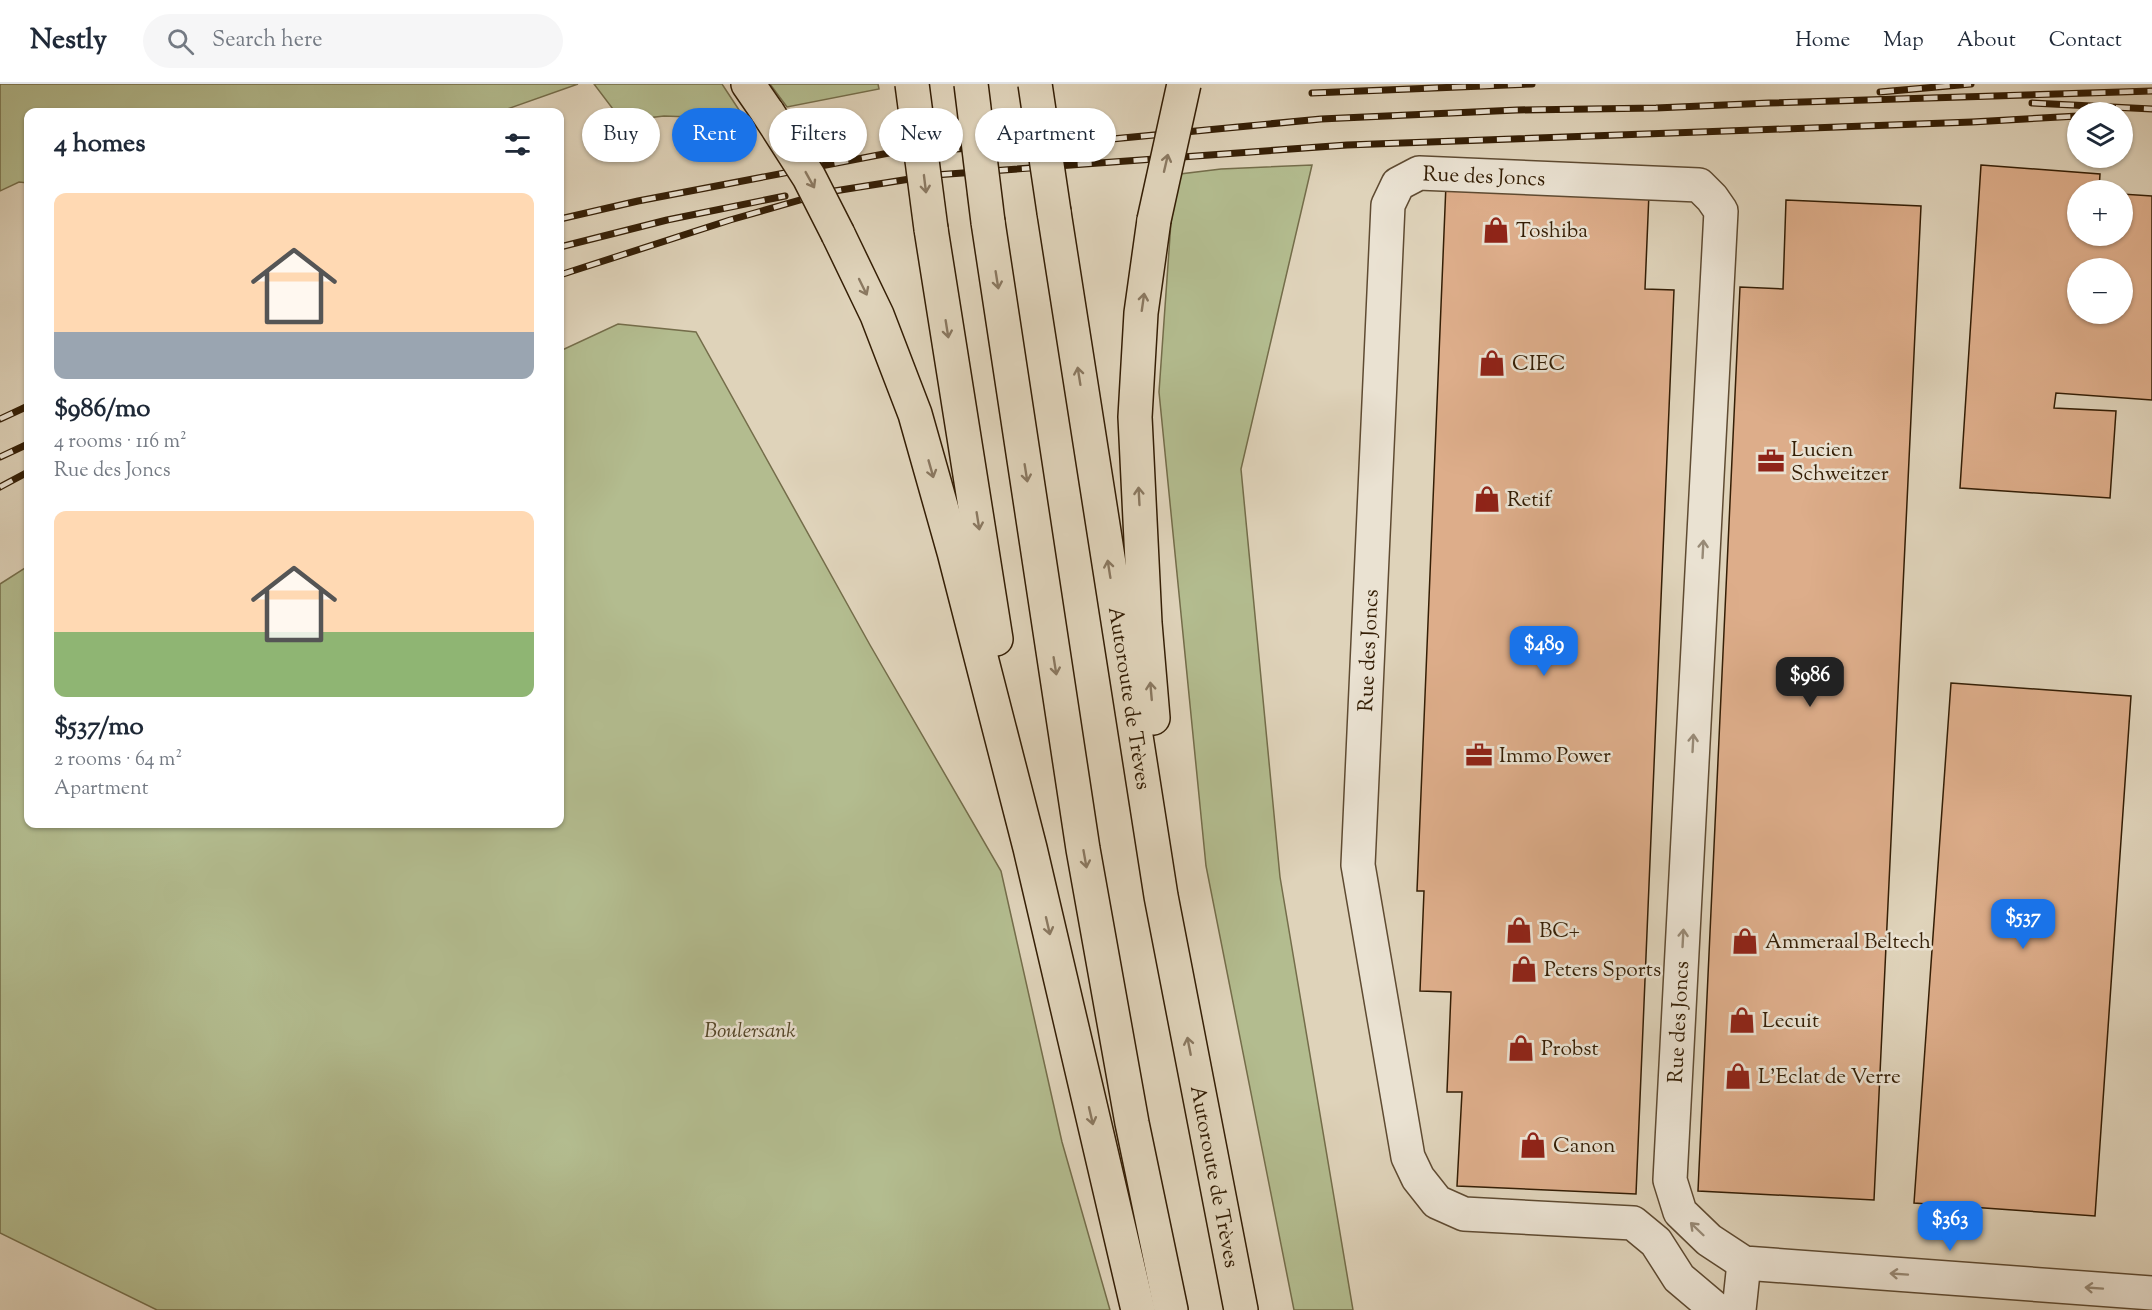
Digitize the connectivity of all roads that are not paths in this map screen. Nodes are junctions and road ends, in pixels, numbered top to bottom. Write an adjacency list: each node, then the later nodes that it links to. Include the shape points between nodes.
1 (748, 84): 6 (highway, one-way to 6, bridge, via 809,177 838,234 877,315 915,414)
2 (912, 84): 6 (highway, one-way to 6, bridge, via 931,229)
3 (971, 84): 11 (highway, one-way to 11, bridge, via 988,222 1083,849 1132,1122)
4 (1035, 84): 7 (highway, Autoroute de Trèves, one-way to 4, bridge)
5 (1184, 84): 7 (highway, one-way to 5, bridge, via 1135,417 1141,313 1154,220)
6 (1030, 848): 10 (highway, one-way to 10)
7 (1161, 896): 12 (highway, Autoroute de Trèves, one-way to 7)
8 (1744, 1263): 9 (street, Rue des Joncs, one-way to 8); 13 (street, Rue des Joncs, one-way to 13, via 1709,1240 1680,1212 1670,1180 1721,211 1699,185 1419,173 1398,184 1388,205 1358,865 1408,1157 1437,1202 1464,1214 1633,1222 1656,1242 1679,1278); 14 (street)
9 (2139, 1298)
10 (1138, 1310)
11 (1171, 1310)
12 (1241, 1310)
13 (1717, 1310)
14 (1739, 1310)

